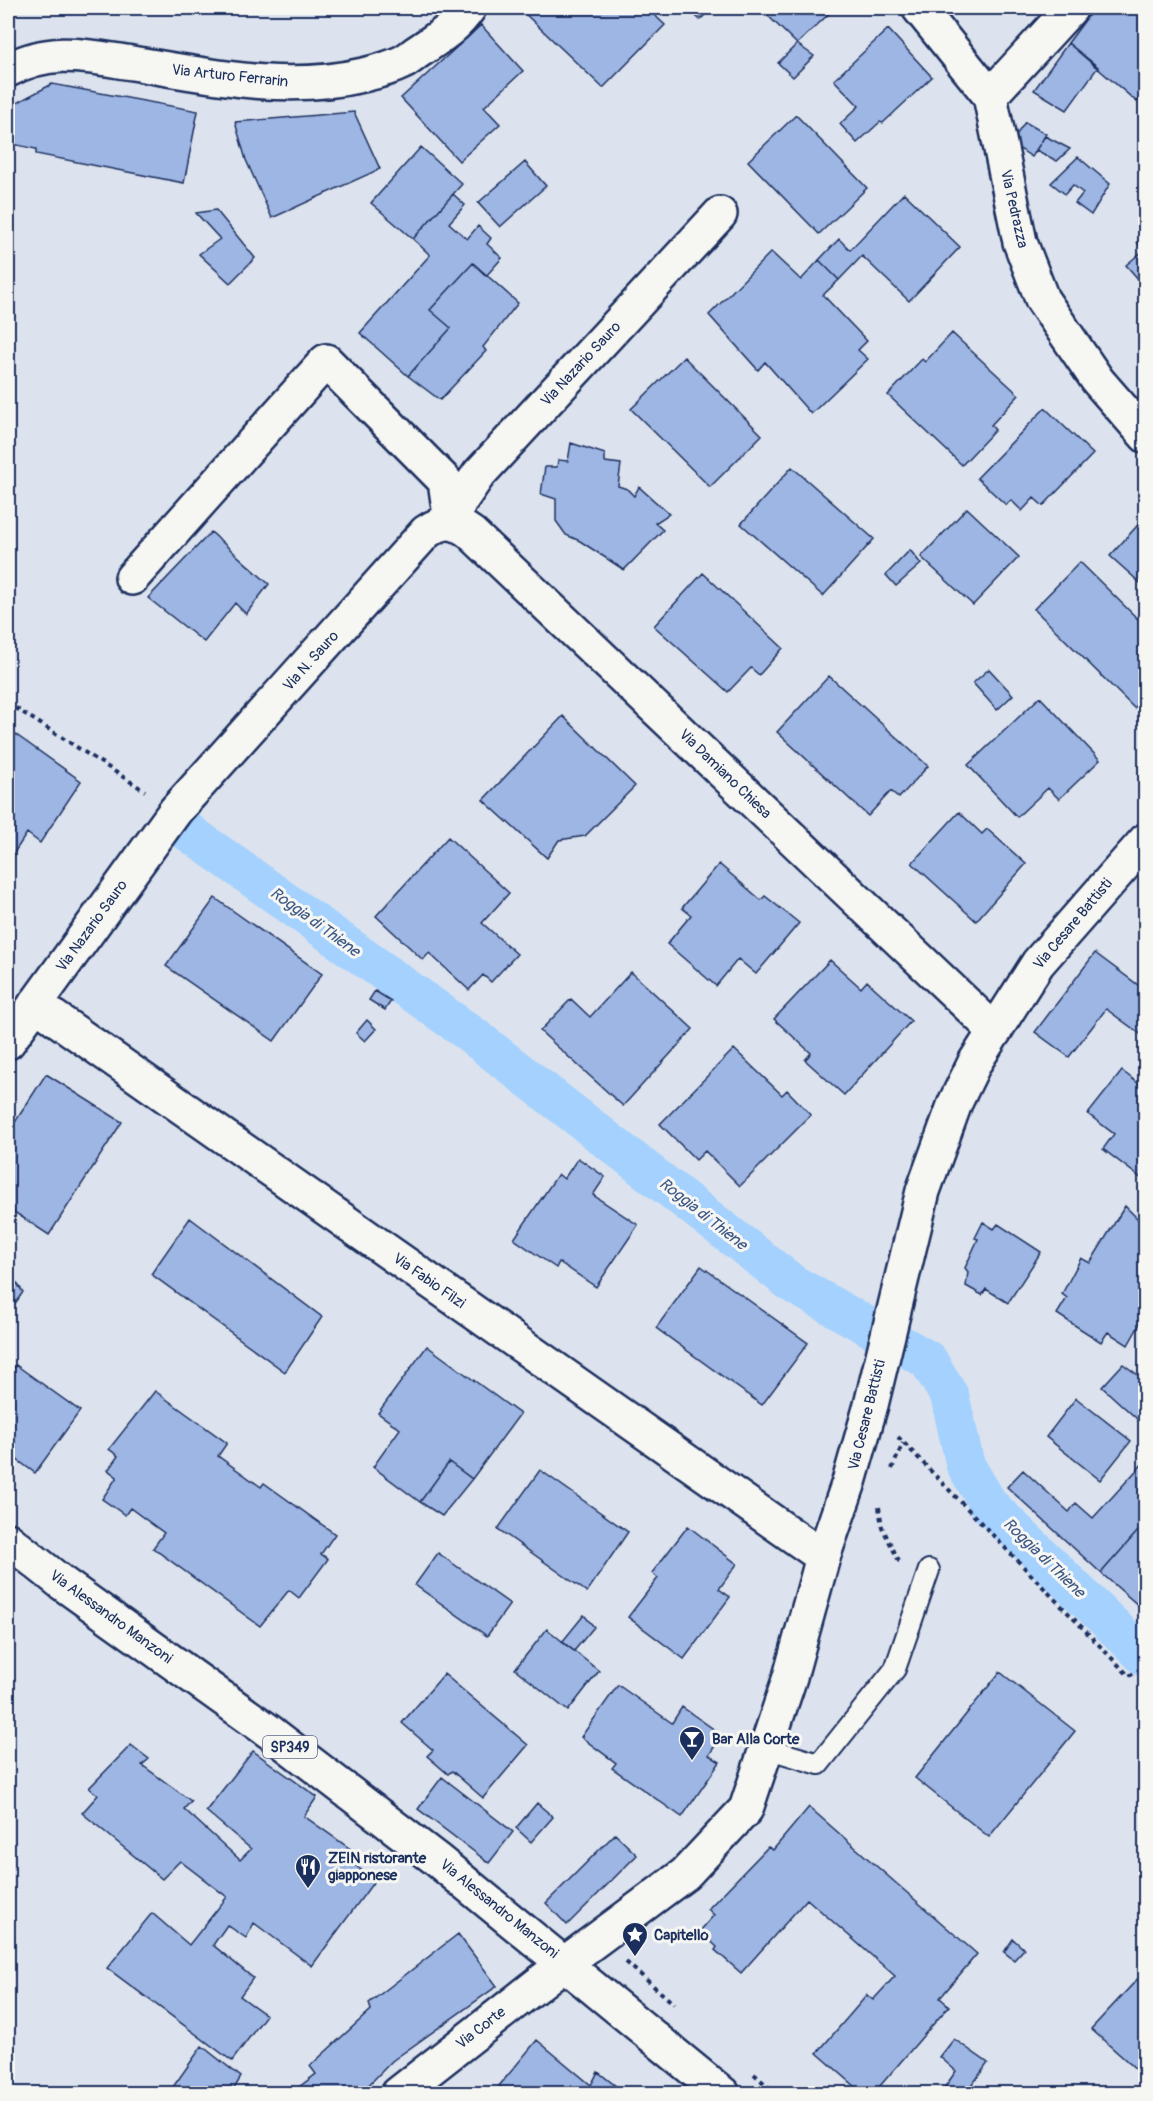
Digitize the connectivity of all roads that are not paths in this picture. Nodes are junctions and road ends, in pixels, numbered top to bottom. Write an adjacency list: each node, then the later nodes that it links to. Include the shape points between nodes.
1 (469, 8): 4 (street, Via Arturo Ferrarin, via 458,24 402,63 336,81 279,84 229,79 80,55)
2 (919, 8): 5 (street, Via Pedrazza)
3 (1071, 8): 5 (street)
4 (14, 59)
5 (990, 96): 7 (street, Via Pedrazza, via 1020,242 1042,299 1098,381)
6 (720, 214): 8 (street, Via Nazario Sauro, via 479,474)
7 (1146, 436)
8 (452, 522): 9 (street, via 445,481 326,361); 10 (street, Via N. Sauro, via 438,524 426,532); 13 (street, Via Damiano Chiesa, via 471,533)
9 (132, 578)
10 (176, 810): 12 (street, Via Nazario Sauro)
11 (1146, 840): 13 (street, Via Cesare Battisti, via 1038,963)
12 (35, 1004): 14 (street, Via Nazario Sauro); 16 (street, Via Fabio Filzi)
13 (995, 1031): 16 (street, Via Cesare Battisti, via 956,1103 923,1191 872,1398)
14 (8, 1042)
15 (8, 1540): 19 (street, Via Alessandro Manzoni / SP349, via 270,1732)
16 (824, 1557): 18 (street, Via Cesare Battisti)
17 (929, 1570): 18 (lane, via 895,1669 819,1764)
18 (766, 1748): 19 (street, Via Cesare Battisti, via 746,1809 685,1874)
19 (566, 1963): 20 (street, Via Corte); 21 (street, Via Alessandro Manzoni / SP349)
20 (398, 2094)
21 (723, 2094)

